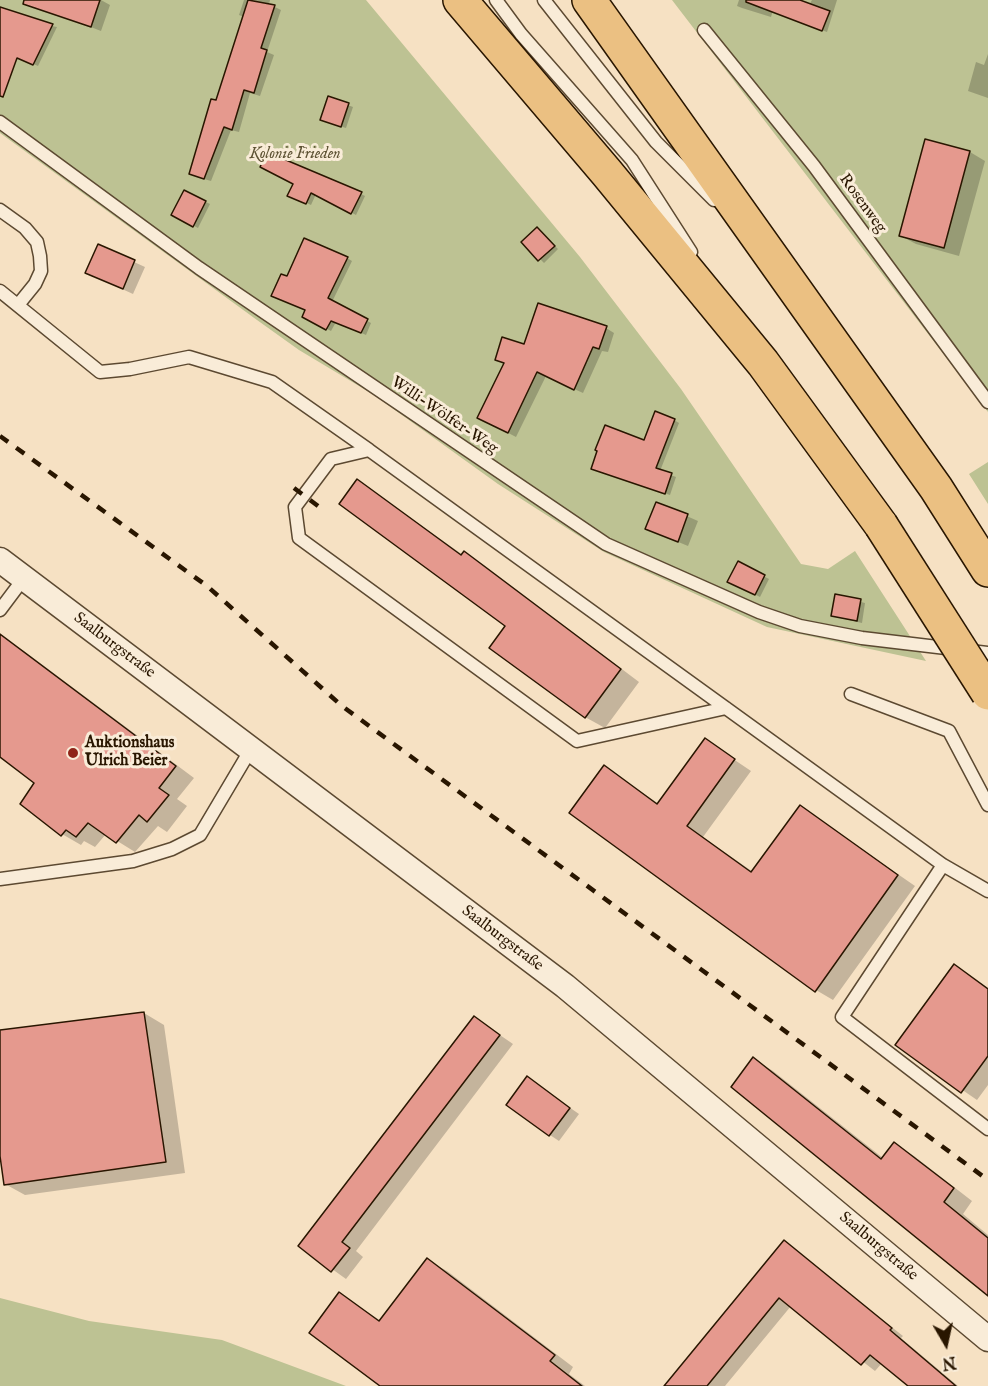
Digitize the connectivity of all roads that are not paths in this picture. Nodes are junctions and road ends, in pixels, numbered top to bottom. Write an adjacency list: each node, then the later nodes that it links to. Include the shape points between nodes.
1 (460, 0): 11 (highway)
2 (496, 0): 11 (lane, via 632,160)
3 (544, 0): 8 (lane, via 656,142)
4 (589, 0): 8 (highway)
5 (704, 30): 12 (lane, Rosenweg, via 814,166)
6 (0, 122): 18 (lane, Willi-Wölfer-Weg, via 199,268 606,544 759,612 800,626 862,638)
7 (0, 210): 10 (lane, via 25,228 37,242 40,256 35,284)
8 (781, 267): 15 (highway, via 936,488)
9 (0, 291): 10 (lane)
10 (18, 305): 13 (lane, via 100,372 189,357 272,382)
11 (763, 363): 19 (highway, bridge, via 881,525)
12 (988, 402)
13 (369, 450): 21 (lane); 21 (lane, via 331,459 295,507 299,538 567,734 577,741 585,740)
14 (0, 560): 16 (street, Saalburgstraße)
15 (988, 570)
16 (24, 578): 17 (lane); 22 (street, Saalburgstraße)
17 (0, 610)
18 (988, 652)
19 (988, 693)
20 (851, 694): 23 (lane, via 950,731)
21 (726, 708): 24 (lane)
22 (251, 749): 25 (lane, via 200,835 133,861); 28 (street, Saalburgstraße, via 565,986)
23 (988, 805)
24 (943, 865): 26 (lane); 27 (lane, via 842,1017)
25 (0, 879)
26 (988, 891)
27 (988, 1129)
28 (988, 1339)

